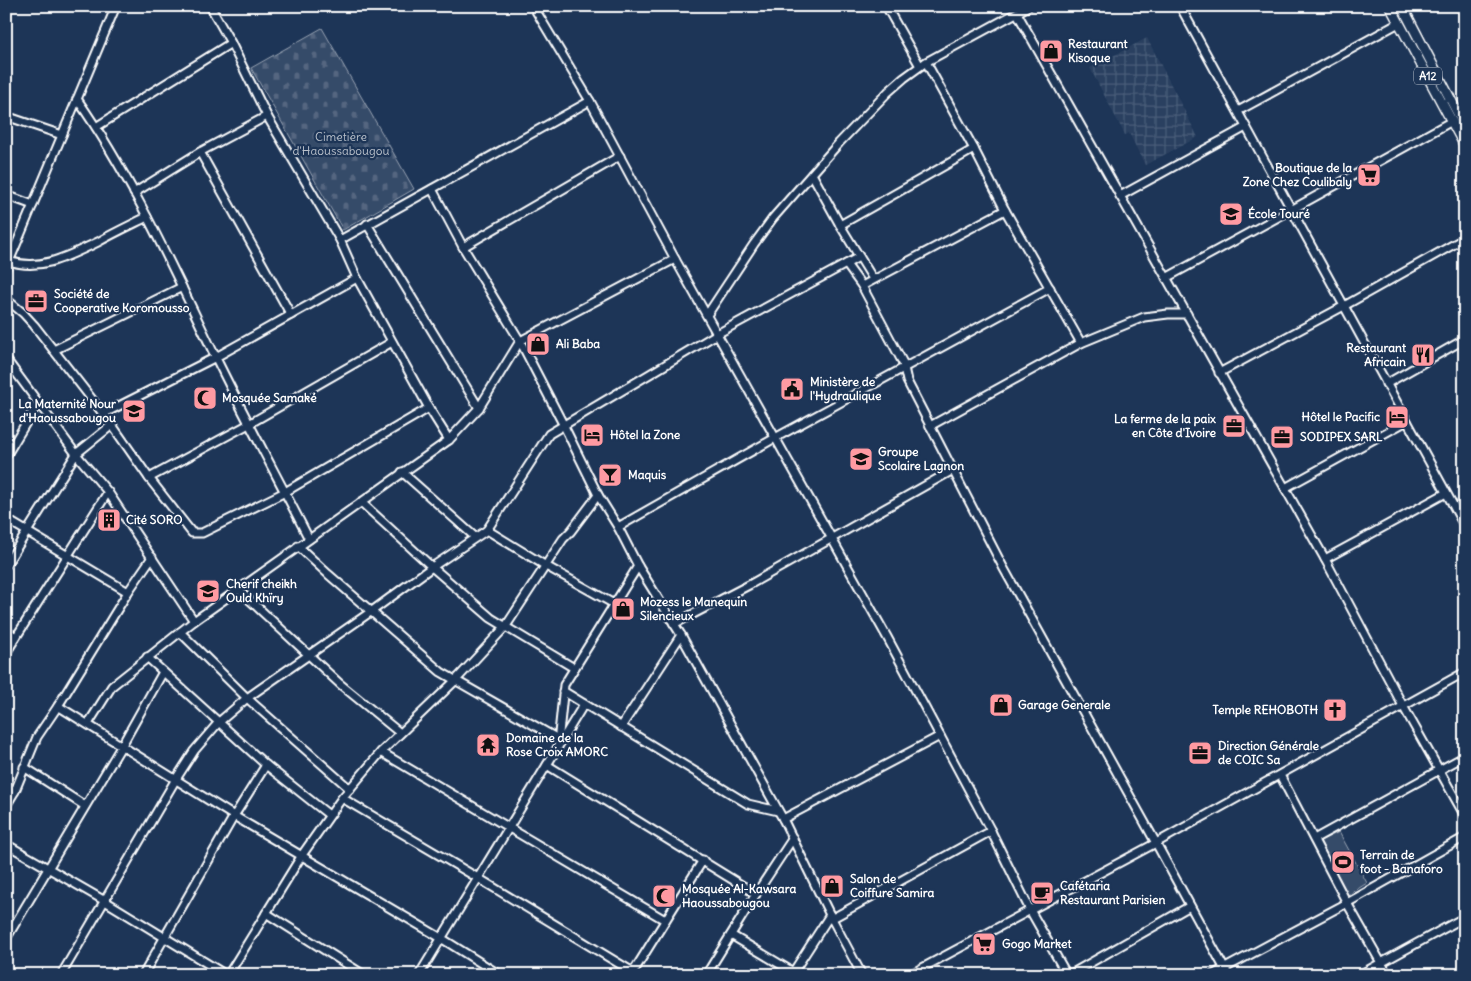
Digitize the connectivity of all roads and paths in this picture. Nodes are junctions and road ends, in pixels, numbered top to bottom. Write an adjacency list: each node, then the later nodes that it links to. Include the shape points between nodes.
1 (116, 6): 14 (street)
2 (210, 6): 11 (street)
3 (533, 6): 15 (street)
4 (886, 6): 13 (street)
5 (1029, 6): 9 (street)
6 (1180, 6): 16 (street)
7 (1390, 6): 10 (main road, A12)
8 (1402, 6): 12 (main road, A12)
9 (1017, 13): 13 (street); 32 (street)
10 (1399, 23): 12 (main road, A12); 16 (street)
11 (231, 43): 18 (street); 21 (street)
12 (1419, 50): 19 (main road, A12); 20 (main road, A12)
13 (923, 64): 25 (street); 28 (street, via 888,92)
14 (77, 99): 21 (street); 23 (street)
15 (590, 101): 27 (street); 29 (street)
16 (1238, 111): 22 (street)
17 (6, 116): 23 (street)
18 (267, 116): 26 (street); 40 (street)
19 (1452, 120): 24 (main road, A12); 35 (street)
20 (1465, 126)
21 (96, 127): 30 (street)
22 (1246, 127): 32 (street); 35 (street)
23 (62, 135): 33 (street)
24 (1465, 146)
25 (974, 150): 34 (street); 38 (street)
26 (200, 152): 30 (street); 56 (street)
27 (620, 156): 41 (street); 43 (street)
28 (812, 174): 38 (street); 57 (street, via 773,218)
29 (432, 189): 37 (street); 41 (street)
30 (134, 192): 36 (street)
31 (6, 196): 33 (street)
32 (1120, 196): 48 (street)
33 (33, 205): 44 (street)
34 (1005, 210): 49 (street); 52 (street)
35 (1291, 210): 48 (street); 54 (street)
36 (147, 217): 44 (street, via 55,261 30,265); 51 (street)
37 (367, 224): 40 (street); 71 (street)
38 (840, 224): 42 (street)
39 (1465, 238): 54 (street)
40 (340, 240): 47 (street)
41 (463, 247): 60 (street)
42 (859, 257): 45 (street); 49 (street)
43 (675, 259): 57 (street); 60 (street)
44 (9, 261): 46 (street)
45 (846, 264): 50 (street); 58 (street)
46 (6, 269)
47 (357, 278): 56 (street); 61 (street)
48 (1166, 278): 55 (street)
49 (873, 279): 50 (street)
50 (862, 286): 66 (street)
51 (182, 287): 63 (street); 64 (street)
52 (1050, 288): 62 (street); 66 (street)
53 (6, 299): 63 (street, via 30,319)
54 (1344, 306): 67 (street); 68 (street)
55 (1187, 314): 62 (street, via 1144,317); 67 (street)
56 (291, 315): 64 (street)
57 (707, 315): 58 (street)
58 (717, 334): 75 (street); 78 (street)
59 (1465, 339): 68 (street)
60 (520, 341): 71 (street); 75 (street)
61 (392, 342): 70 (street); 74 (street)
62 (1081, 343): 77 (street)
63 (54, 350): 72 (street)
64 (216, 357): 72 (street); 74 (street)
65 (6, 359): 69 (street)
66 (905, 368): 77 (street, via 907,381); 78 (street)
67 (1219, 373): 85 (street)
68 (1386, 384): 73 (street)
69 (38, 403): 80 (street); 81 (street)
70 (429, 408): 79 (street); 87 (street)
71 (479, 408): 79 (street)
72 (103, 414): 76 (street)
73 (1407, 421): 85 (street); 88 (street)
74 (249, 424): 84 (street); 87 (street)
75 (563, 424): 89 (street); 94 (street, via 547,436)
76 (112, 425): 80 (street); 84 (street)
77 (930, 426): 82 (street)
78 (775, 438): 92 (street); 98 (street)
79 (449, 440): 83 (street)
80 (76, 454): 86 (street); 95 (street)
81 (6, 456)
82 (953, 470): 98 (street); 162 (street, via 1003,567)
83 (402, 472): 90 (street); 96 (street)
84 (149, 478): 87 (street, via 192,533 202,533)
85 (1285, 488): 102 (street)
86 (108, 492): 100 (street); 101 (street)
87 (285, 492): 97 (street)
88 (1446, 493): 93 (street); 102 (street)
89 (598, 495): 92 (street); 104 (street, via 562,539)
90 (362, 502): 97 (street); 106 (street)
91 (6, 519): 95 (street)
92 (618, 527): 105 (street)
93 (1465, 527)
94 (487, 530): 96 (street); 104 (street)
95 (28, 531): 100 (street); 103 (street)
96 (475, 537): 106 (street)
97 (309, 538): 99 (street)
98 (831, 538): 112 (street); 134 (street)
99 (298, 546): 107 (street); 110 (street)
100 (67, 555): 108 (street); 117 (street)
101 (152, 557): 108 (street); 111 (street)
102 (1325, 559): 129 (street)
103 (6, 565)
104 (546, 566): 109 (street); 113 (street)
105 (638, 566): 109 (street); 112 (street)
106 (432, 567): 110 (street); 113 (street, via 491,618)
107 (239, 590): 111 (street); 119 (street)
108 (128, 592): 128 (street)
109 (614, 604): 121 (street)
110 (372, 611): 119 (street); 124 (street)
111 (194, 621): 115 (street)
112 (674, 624): 116 (street)
113 (506, 626): 121 (street); 124 (street)
114 (6, 631): 117 (street)
115 (180, 632): 120 (street); 126 (street)
116 (681, 635): 132 (street); 152 (street)
117 (16, 637): 118 (street)
118 (6, 653)
119 (309, 654): 126 (street); 133 (street)
120 (148, 658): 122 (street); 131 (street, via 112,686)
121 (574, 668): 125 (street)
122 (163, 672): 130 (street); 136 (street)
123 (1465, 672): 129 (street)
124 (454, 681): 133 (street); 135 (street)
125 (563, 691): 127 (street); 135 (street)
126 (247, 698): 130 (street); 147 (street)
127 (584, 704): 132 (street); 137 (street)
128 (58, 706): 131 (street); 142 (street, via 36,737)
129 (1403, 706): 143 (street); 144 (street)
130 (218, 722): 140 (street); 145 (street)
131 (88, 724): 136 (street)
132 (621, 727): 152 (street, via 748,804)
133 (400, 733): 138 (street)
134 (940, 736): 156 (street); 158 (street)
135 (558, 740): 137 (street)
136 (122, 745): 145 (street); 151 (street)
137 (557, 748): 141 (street)
138 (381, 752): 147 (street); 157 (street)
139 (1465, 756): 143 (street)
140 (266, 765): 153 (street); 154 (street)
141 (547, 765): 157 (street); 165 (street)
142 (24, 767): 148 (street); 151 (street)
143 (1439, 771): 155 (street); 161 (street)
144 (1280, 775): 161 (street); 162 (street)
145 (176, 779): 154 (street); 169 (street)
146 (6, 786): 148 (street)
147 (350, 789): 149 (street)
148 (15, 791): 150 (street)
149 (342, 798): 153 (street); 167 (street)
150 (6, 806)
151 (85, 806): 166 (street)
152 (778, 811): 156 (street)
153 (329, 815): 164 (street)
154 (234, 816): 164 (street); 178 (street)
155 (1465, 816)
156 (783, 819): 160 (street)
157 (509, 827): 167 (street); 176 (street)
158 (991, 831): 172 (street); 174 (street)
159 (1465, 837): 170 (street)
160 (793, 838): 168 (street); 174 (street)
161 (1314, 839): 170 (street)
162 (1156, 842): 171 (street); 172 (street)
163 (6, 844): 166 (street)
164 (302, 855): 173 (street); 179 (street)
165 (703, 860): 168 (street); 176 (street)
166 (48, 868): 169 (street); 180 (street)
167 (478, 878): 179 (street); 183 (street)
168 (756, 894): 177 (street)
169 (105, 901): 178 (street); 185 (street)
170 (1347, 903): 181 (street); 182 (street)
171 (1190, 906): 182 (street); 194 (street)
172 (1030, 910): 193 (street); 194 (street)
173 (266, 913): 187 (street); 188 (street)
174 (831, 917): 184 (street); 192 (street)
175 (1465, 917): 181 (street)
176 (666, 920): 183 (street)
177 (731, 935): 184 (street); 191 (street)
178 (165, 938): 186 (street); 187 (street)
179 (441, 938): 189 (street); 190 (street)
180 (6, 939)
181 (1380, 962): 196 (street); 197 (street)
182 (1226, 971): 195 (street)
183 (632, 973)
184 (792, 973)
185 (61, 975)
186 (143, 975)
187 (227, 975)
188 (364, 975)
189 (419, 975)
190 (500, 975)
191 (706, 975)
192 (862, 975)
193 (908, 975)
194 (1068, 975)
195 (1212, 975)
196 (1359, 975)
197 (1388, 975)

